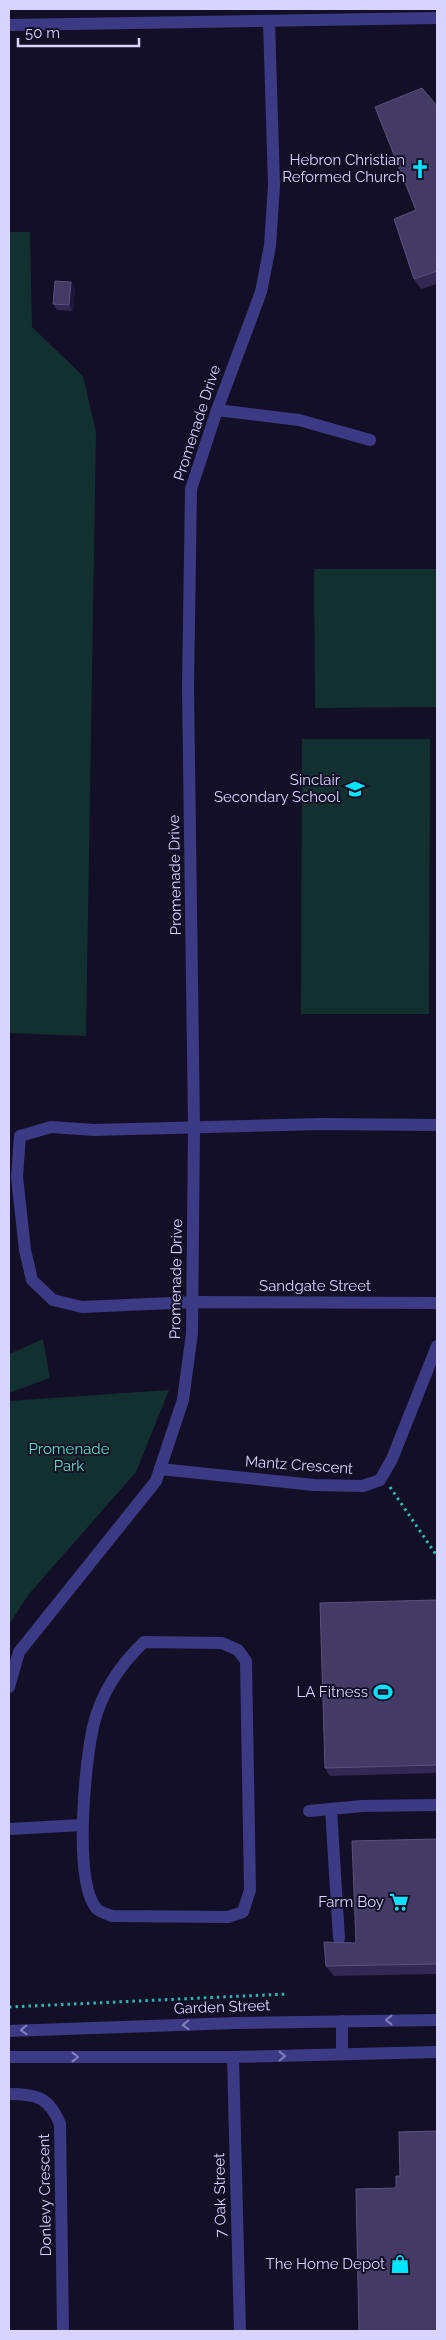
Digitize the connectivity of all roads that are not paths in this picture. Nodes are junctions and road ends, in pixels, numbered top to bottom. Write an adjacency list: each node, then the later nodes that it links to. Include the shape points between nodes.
1 (437, 18): 2 (street)
2 (269, 21): 3 (street); 4 (street, Promenade Drive, via 274,185 270,246 261,292)
3 (9, 25)
4 (217, 410): 5 (street, via 299,420); 7 (street, Promenade Drive, via 191,489 188,687)
5 (370, 440)
6 (437, 1125): 7 (street)
7 (194, 1127): 8 (street, Promenade Drive); 8 (street, Sandgate Street, via 94,1130 52,1127 20,1136 17,1176 25,1250 32,1280 53,1300 82,1307)
8 (193, 1302): 9 (street, Sandgate Street); 11 (street, Promenade Drive, via 183,1400)
9 (437, 1303)
10 (437, 1346): 11 (street, Mantz Crescent, via 392,1460 380,1480 363,1486 314,1484)
11 (160, 1469): 12 (street, Promenade Drive, via 156,1481 20,1652)
12 (9, 1687)
13 (437, 1805): 14 (street)
14 (331, 1809): 15 (street); 18 (street)
15 (310, 1811)
16 (82, 1825): 16 (street, via 88,1893 96,1909 112,1916 228,1917 243,1912 250,1890 246,1661 238,1650 222,1642 144,1642 129,1656 108,1688 94,1722); 17 (street)
17 (9, 1828)
18 (339, 1938)
19 (342, 2020): 20 (street, Garden Street, one-way to 19); 21 (street, Garden Street, one-way to 21); 23 (street)
20 (437, 2020)
21 (9, 2031)
22 (437, 2052): 23 (street)
23 (342, 2054): 24 (street, one-way to 23)
24 (233, 2057): 25 (street, one-way to 24); 28 (street, 7 Oak Street)
25 (9, 2058)
26 (9, 2094): 27 (street, Donlevy Crescent, via 40,2098 53,2108 60,2124)
27 (63, 2331)
28 (240, 2331)

